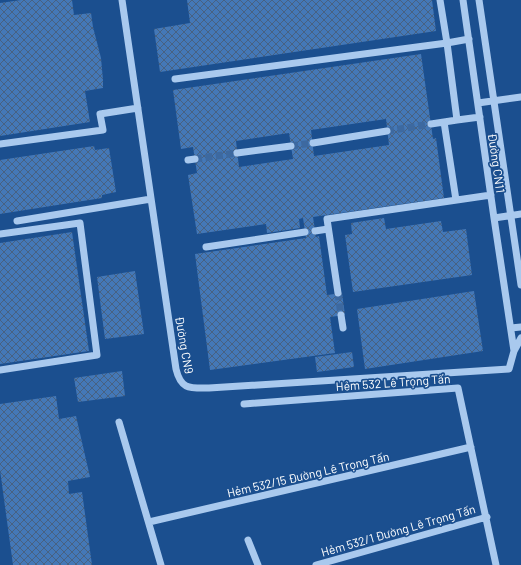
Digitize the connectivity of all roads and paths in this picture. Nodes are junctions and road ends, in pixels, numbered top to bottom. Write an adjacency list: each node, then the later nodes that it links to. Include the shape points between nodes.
1 (122, 0): 11 (street, Đường CN9)
2 (440, 0): 6 (street)
3 (463, 0): 5 (street, Đường CN11)
4 (479, 0): 9 (street, Đường CN11)
5 (469, 40): 6 (street); 10 (street, Đường CN11)
6 (447, 43): 7 (street); 13 (street)
7 (175, 79)
8 (521, 96): 9 (street)
9 (494, 100): 10 (street); 25 (street, Đường CN11)
10 (478, 103): 12 (street, Đường CN11)
11 (138, 108): 18 (street, via 100,114 103,130); 22 (street, Đường CN9)
12 (480, 117): 13 (street); 21 (street, Đường CN11)
13 (457, 120): 14 (street)
14 (444, 122): 15 (street); 23 (street)
15 (431, 124)
16 (387, 131): 17 (street)
17 (313, 143)
18 (0, 144)
19 (291, 146): 20 (street)
20 (237, 153)
21 (491, 195): 23 (street); 26 (street, Đường CN11)
22 (152, 199): 27 (street); 40 (street, Đường CN9, via 176,369 179,379 185,385 209,388 509,369)
23 (456, 200): 28 (street, via 327,219)
24 (521, 214): 25 (street)
25 (510, 215): 26 (street); 33 (street, Đường CN11)
26 (494, 218): 38 (street, Đường CN11)
27 (17, 221)
28 (328, 229): 29 (street); 34 (street)
29 (315, 231)
30 (305, 232): 32 (street)
31 (0, 234): 41 (street, via 80,223 97,355)
32 (206, 247)
33 (521, 285)
34 (338, 293)
35 (341, 315): 37 (street)
36 (521, 327): 38 (street)
37 (343, 328)
38 (511, 328): 40 (street, Đường CN11)
39 (521, 338): 40 (street, Đường CN9)
40 (514, 351)
41 (0, 370)
42 (244, 404): 44 (street, Hẻm 532 Lê Trọng Tấn, via 458,388)
43 (119, 422): 46 (street)
44 (471, 446): 45 (street, Hẻm 532 Lê Trọng Tấn); 46 (street, Hẻm 532/15 Đường Lê Trọng Tấn)
45 (487, 517): 50 (street, Hẻm 532/1 Đường Lê Trọng Tấn); 51 (street, Hẻm 532 Lê Trọng Tấn)
46 (149, 522): 48 (street)
47 (248, 540): 49 (street)
48 (162, 565)
49 (258, 565)
50 (316, 565)
51 (496, 565)

